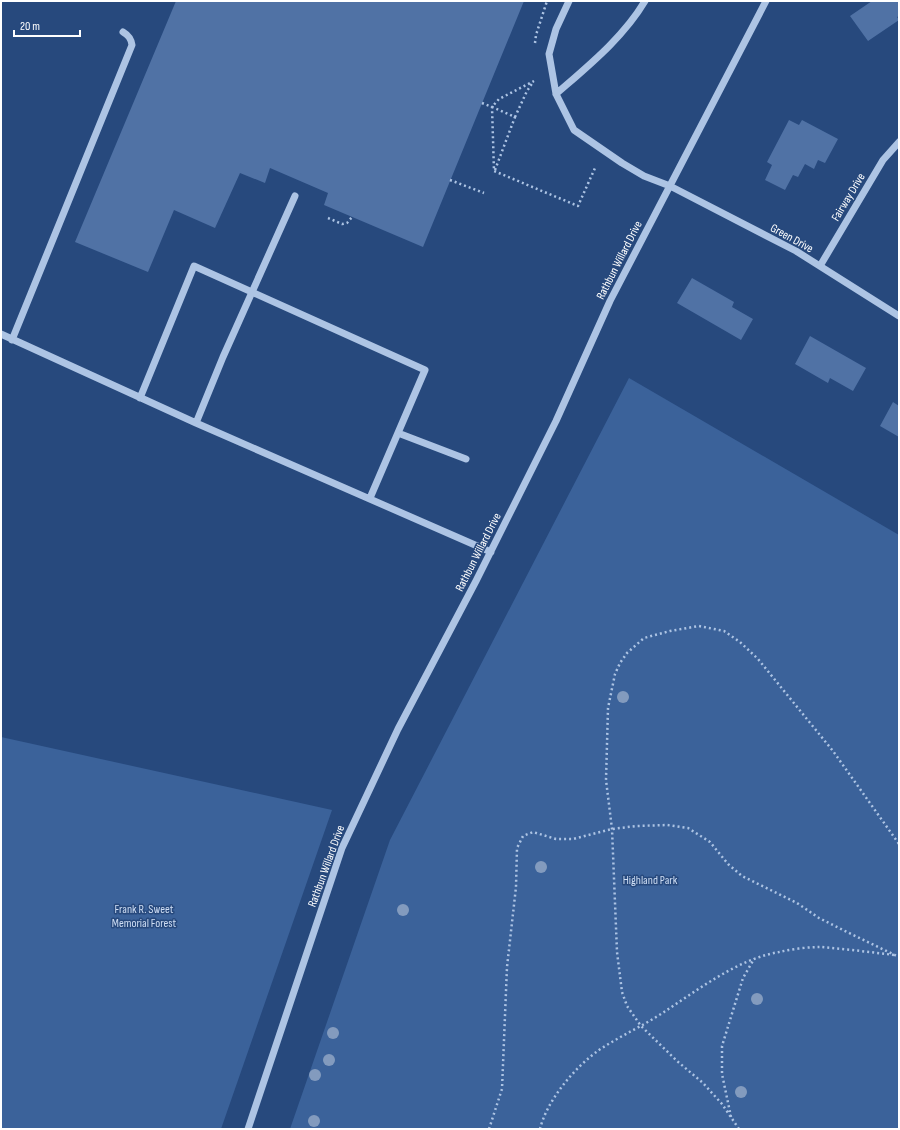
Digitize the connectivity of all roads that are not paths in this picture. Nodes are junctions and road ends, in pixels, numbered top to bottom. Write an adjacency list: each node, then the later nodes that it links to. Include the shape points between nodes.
1 (569, 1): 5 (street, Green Drive, via 556,29 549,54)
2 (645, 1): 5 (street, via 615,40)
3 (766, 1): 7 (street, Rathbun Willard Drive)
4 (123, 32): 13 (street, via 132,40 132,45)
5 (556, 94): 7 (street, Green Drive, via 574,130 644,176)
6 (899, 142): 9 (street, Fairway Drive, via 883,160)
7 (670, 186): 9 (street, Green Drive); 19 (street, Rathbun Willard Drive, via 610,301 556,421)
8 (295, 196): 10 (street)
9 (820, 266): 11 (street, Green Drive)
10 (252, 292): 14 (street, via 194,266); 15 (street); 16 (street, via 424,370)
11 (899, 316)
12 (1, 334): 13 (street)
13 (12, 340): 14 (street)
14 (140, 398): 15 (street)
15 (196, 424): 18 (street)
16 (398, 433): 17 (street); 18 (street)
17 (466, 459)
18 (370, 498): 19 (street)
19 (491, 552): 20 (street, Rathbun Willard Drive, via 398,729 342,848)
20 (248, 1129)

